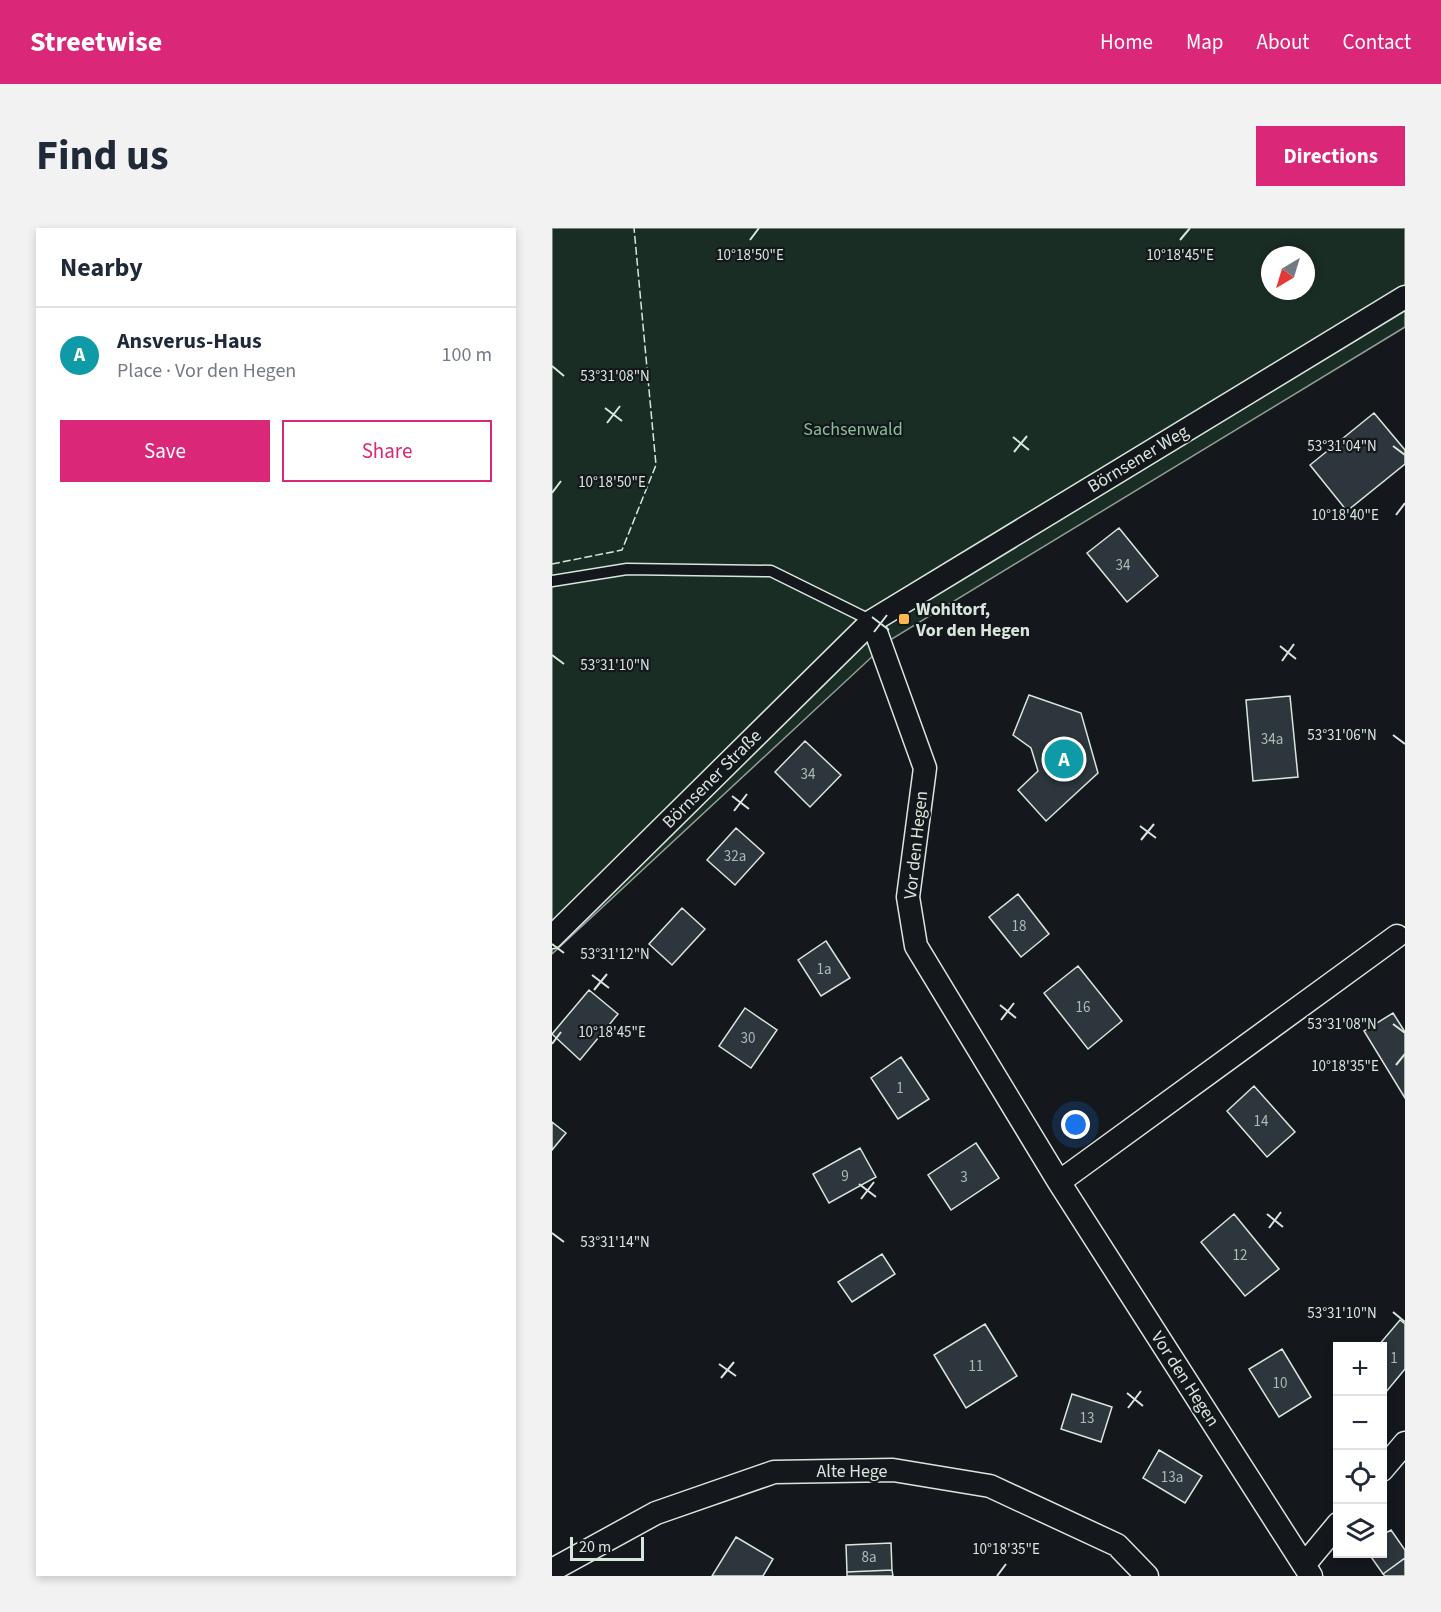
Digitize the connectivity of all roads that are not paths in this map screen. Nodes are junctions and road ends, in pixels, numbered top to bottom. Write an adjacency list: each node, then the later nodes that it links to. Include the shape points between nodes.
1 (1405, 297): 3 (street, Börnsener Weg)
2 (552, 581): 3 (lane, via 627,569 771,571)
3 (872, 621): 5 (street, Börnsener Straße); 6 (street, Vor den Hegen, via 925,768 908,897 916,946)
4 (1397, 936): 6 (street)
5 (552, 937)
6 (1059, 1182): 11 (street, Vor den Hegen)
7 (1405, 1443): 8 (street)
8 (1387, 1465)
9 (1333, 1532): 11 (street)
10 (552, 1570): 12 (street, Alte Hege, via 656,1513 774,1472 893,1470 990,1486 1117,1545)
11 (1308, 1570)
12 (1147, 1576)

